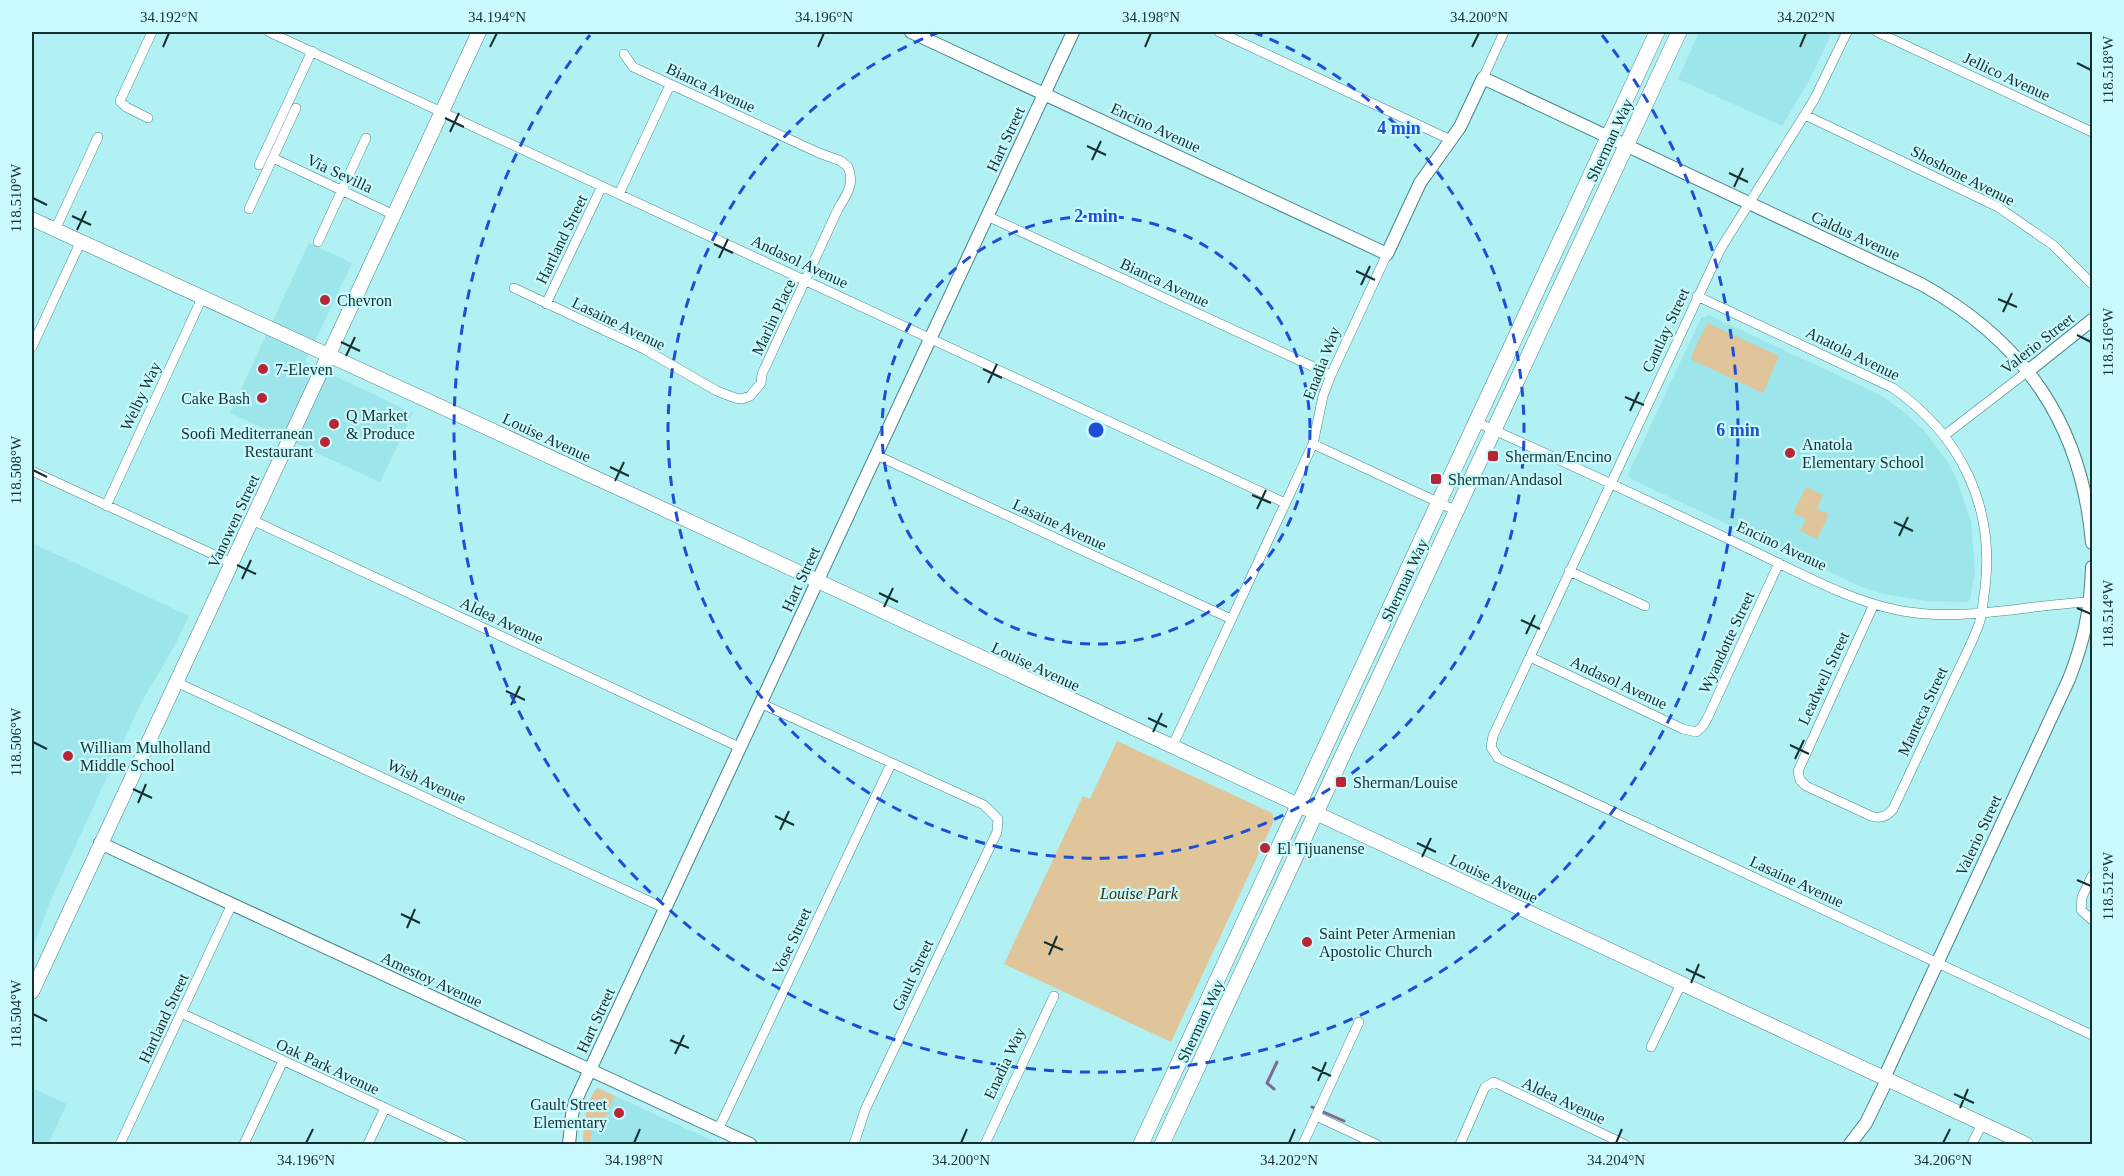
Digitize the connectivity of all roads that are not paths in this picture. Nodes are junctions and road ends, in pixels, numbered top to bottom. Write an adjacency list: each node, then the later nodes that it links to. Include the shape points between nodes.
1 (152, 32): 20 (street, via 121,98 122,104)
2 (269, 32): 12 (street, Andasol Avenue)
3 (479, 32): 18 (main road, Vanowen Street)
4 (911, 32): 16 (street, Encino Avenue)
5 (1073, 32): 16 (street, Hart Street)
6 (1219, 32): 25 (street)
7 (1504, 32): 14 (street, Enadia Way)
8 (1657, 32): 23 (main road, Sherman Way)
9 (1679, 32): 26 (main road, Sherman Way)
10 (1847, 32): 19 (street, Cantlay Street)
11 (1877, 32): 21 (street, Jellico Avenue)
12 (312, 51): 18 (street, Andasol Avenue); 28 (street)
13 (624, 54): 15 (street, Bianca Avenue, via 633,68)
14 (1483, 78): 23 (street, Caldus Avenue); 25 (street, Enadia Way)
15 (670, 84): 29 (street, Bianca Avenue, via 841,161); 32 (street)
16 (1045, 93): 36 (street, Hart Street); 41 (street, Encino Avenue)
17 (296, 108): 27 (street)
18 (442, 111): 30 (street, Andasol Avenue); 35 (main road, Vanowen Street)
19 (1805, 114): 33 (street, Cantlay Street); 43 (street, Shoshone Avenue, via 1998,207 2053,245)
20 (148, 118)
21 (2092, 132)
22 (98, 137): 38 (street)
23 (1608, 137): 26 (street, Caldus Avenue); 55 (main road, Sherman Way)
24 (366, 138): 31 (street)
25 (1452, 140): 41 (street, Enadia Way, via 1420,183)
26 (1626, 146): 33 (street, Caldus Avenue); 56 (main road, Sherman Way)
27 (273, 158): 31 (street, Via Sevilla); 34 (street)
28 (259, 165)
29 (851, 175): 42 (street, Marlin Place, via 852,182)
30 (602, 186): 32 (street, Andasol Avenue); 47 (street, Hartland Street)
31 (342, 190): 35 (street, Via Sevilla); 40 (street)
32 (619, 194): 42 (street, Andasol Avenue)
33 (1748, 203): 45 (street, Cantlay Street); 52 (street, Caldus Avenue, via 1950,300 1986,328)
34 (249, 209)
35 (394, 215): 51 (main road, Vanowen Street)
36 (987, 216): 49 (street, Hart Street); 53 (street, Bianca Avenue)
37 (32, 219): 38 (main road, Louise Avenue)
38 (55, 230): 39 (main road, Louise Avenue)
39 (81, 242): 46 (main road, Louise Avenue); 50 (street)
40 (318, 242)
41 (1387, 254): 53 (street, Enadia Way)
42 (806, 281): 49 (street, Andasol Avenue); 54 (street, Marlin Place, via 760,383 750,396)
43 (2092, 284)
44 (514, 288): 47 (street, Lasaine Avenue)
45 (1697, 296): 57 (street, Anatola Avenue, via 1893,388 1914,402); 61 (street, Cantlay Street)
46 (202, 298): 51 (main road, Louise Avenue); 64 (street, Welby Way)
47 (546, 304): 54 (street, Lasaine Avenue, via 644,349 726,395)
48 (2092, 320): 52 (street, Valerio Street)
49 (931, 339): 59 (street, Hart Street); 63 (street, Andasol Avenue)
50 (32, 347)
51 (330, 356): 66 (main road, Vanowen Street); 72 (main road, Louise Avenue)
52 (2028, 371): 57 (street, Valerio Street); 67 (street, Caldus Avenue, via 2067,435 2084,487)
53 (1331, 375): 58 (street, Enadia Way)
54 (742, 399)
55 (1476, 422): 56 (street, Encino Avenue); 62 (main road, Sherman Way)
56 (1494, 430): 61 (street, Encino Avenue); 65 (main road, Sherman Way)
57 (1945, 435): 76 (street, Anatola Avenue, via 1974,488 1984,523 1987,572)
58 (1313, 444): 62 (street); 63 (street, Enadia Way)
59 (876, 455): 72 (street, Hart Street); 77 (street, Lasaine Avenue)
60 (32, 471): 64 (street)
61 (1610, 483): 69 (street, Encino Avenue); 71 (street, Cantlay Street)
62 (1439, 502): 65 (street); 86 (main road, Sherman Way)
63 (1285, 503): 77 (street, Enadia Way)
64 (106, 506): 68 (street)
65 (1456, 511): 87 (main road, Sherman Way)
66 (252, 520): 68 (main road, Vanowen Street); 82 (street, Aldea Avenue)
67 (2092, 543)
68 (232, 563): 79 (main road, Vanowen Street)
69 (1779, 563): 74 (street, Encino Avenue); 81 (street, Wyandotte Street, via 1707,719)
70 (2092, 567): 73 (street)
71 (1569, 571): 75 (street); 78 (street, Cantlay Street)
72 (817, 582): 80 (street, Hart Street); 83 (main road, Louise Avenue)
73 (2092, 602): 76 (street, Encino Avenue); 94 (street, Valerio Street, via 2069,679)
74 (1874, 604): 76 (street, Encino Avenue, via 1922,614); 88 (street, Leadwell Street, via 1798,771 1806,786 1871,816)
75 (1645, 606)
76 (1982, 612): 88 (street, Manteca Street, via 1974,637 1893,809)
77 (1232, 620): 83 (street, Enadia Way)
78 (1530, 657): 81 (street, Andasol Avenue); 84 (street, Cantlay Street, via 1491,741)
79 (176, 682): 89 (main road, Vanowen Street); 92 (street, Wish Avenue)
80 (760, 703): 82 (street, Hart Street); 85 (street)
81 (1696, 732)
82 (739, 747): 92 (street, Hart Street)
83 (1172, 747): 86 (main road, Louise Avenue)
84 (1492, 752): 94 (street, Lasaine Avenue)
85 (891, 764): 108 (street, Vose Street); 115 (street, Gault Street, via 984,805 995,814 998,825 864,1110)
86 (1298, 806): 87 (main road, Louise Avenue); 117 (main road, Sherman Way)
87 (1316, 814): 95 (main road, Louise Avenue); 118 (main road, Sherman Way)
88 (1882, 817)
89 (100, 843): 91 (street, Amestoy Avenue); 96 (main road, Vanowen Street)
90 (2092, 876): 93 (street, via 2082,897 2081,910)
91 (232, 904): 98 (street, Hartland Street); 103 (street, Amestoy Avenue)
92 (664, 908): 103 (street, Hart Street)
93 (2092, 920)
94 (1937, 963): 100 (street, Lasaine Avenue); 104 (street, Valerio Street)
95 (1681, 984): 101 (street); 104 (main road, Louise Avenue)
96 (32, 992)
97 (1054, 996): 116 (street, Enadia Way)
98 (182, 1013): 102 (street, Oak Park Avenue); 109 (street, Hartland Street)
99 (1359, 1022): 106 (street)
100 (2092, 1035)
101 (1651, 1047)
102 (283, 1061): 105 (street, Oak Park Avenue); 110 (street)
103 (590, 1070): 108 (street, Amestoy Avenue); 113 (street, Hart Street, via 573,1108)
104 (1886, 1079): 107 (main road, Louise Avenue); 123 (street, Valerio Street, via 1866,1123)
105 (385, 1108): 111 (street); 112 (street, Oak Park Avenue)
106 (1316, 1116): 119 (street); 120 (street)
107 (1982, 1124): 124 (street); 125 (main road, Louise Avenue)
108 (718, 1130): 114 (street, Amestoy Avenue)
109 (120, 1144)
110 (244, 1144)
111 (368, 1144)
112 (463, 1144)
113 (569, 1144)
114 (750, 1144)
115 (854, 1144)
116 (985, 1144)
117 (1141, 1144)
118 (1162, 1144)
119 (1303, 1144)
120 (1376, 1144)
121 (1460, 1144): 122 (street, Aldea Avenue, via 1485,1087 1491,1082)
122 (1624, 1144)
123 (1850, 1144)
124 (1972, 1144)
125 (2026, 1144)

